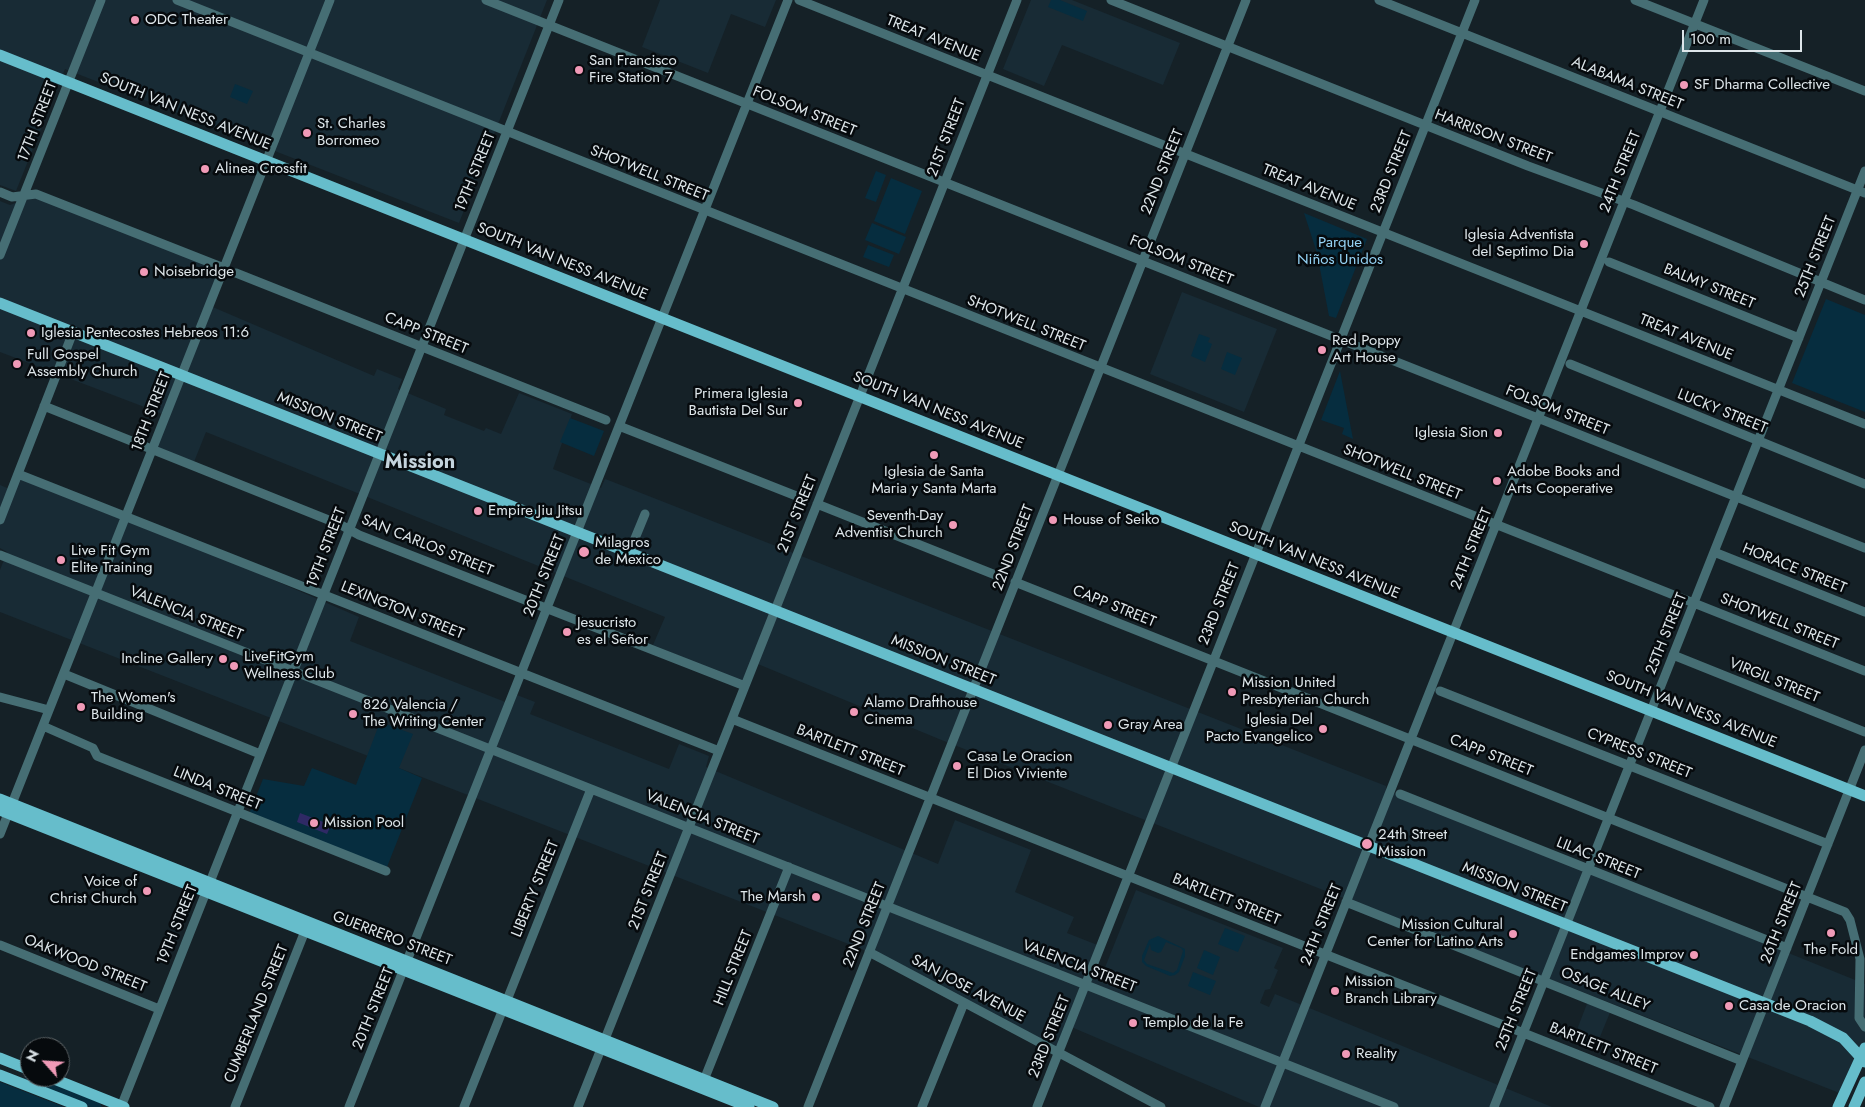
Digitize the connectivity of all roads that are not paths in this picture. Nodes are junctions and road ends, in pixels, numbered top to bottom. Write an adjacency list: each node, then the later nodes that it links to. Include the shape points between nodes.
1 (101, 0): 22 (street, 17TH STREET)
2 (177, 0): 19 (street, SHOTWELL STREET)
3 (330, 0): 19 (street, 18TH STREET)
4 (486, 0): 16 (street, FOLSOM STREET)
5 (559, 0): 16 (street, 19TH STREET)
6 (788, 0): 24 (street, 20TH STREET)
7 (799, 0): 21 (street, TREAT AVENUE)
8 (1017, 0): 21 (street, 21ST STREET)
9 (1111, 0): 18 (street, HARRISON STREET)
10 (1246, 0): 18 (street, 22ND STREET)
11 (1379, 0): 17 (street, ALABAMA STREET)
12 (1475, 0): 17 (street, 23RD STREET)
13 (1635, 0): 15 (street)
14 (1704, 0): 15 (street, 24TH STREET)
15 (1695, 24): 23 (street); 25 (street, 24TH STREET)
16 (549, 25): 24 (street, FOLSOM STREET); 27 (street, 19TH STREET)
17 (1462, 33): 25 (street, ALABAMA STREET); 26 (street, 23RD STREET)
18 (1228, 46): 26 (street, HARRISON STREET); 28 (street, 22ND STREET)
19 (309, 53): 27 (street, SHOTWELL STREET); 29 (street, 18TH STREET)
20 (0, 55): 22 (main road, SOUTH VAN NESS AVENUE)
21 (987, 75): 28 (street, TREAT AVENUE); 31 (street, 21ST STREET)
22 (68, 82): 29 (main road, SOUTH VAN NESS AVENUE); 34 (street, 17TH STREET)
23 (1865, 91)
24 (746, 104): 31 (street, FOLSOM STREET); 36 (street, 20TH STREET)
25 (1660, 112): 33 (street, ALABAMA STREET); 35 (street, 24TH STREET)
26 (1426, 125): 35 (street, HARRISON STREET); 37 (street, 23RD STREET)
27 (506, 132): 36 (street, SHOTWELL STREET); 38 (street, 19TH STREET)
28 (1185, 153): 37 (street, TREAT AVENUE); 40 (street, 22ND STREET)
29 (266, 160): 38 (main road, SOUTH VAN NESS AVENUE); 42 (street, 18TH STREET)
30 (1865, 171): 33 (street, 25TH STREET)
31 (945, 183): 40 (street, FOLSOM STREET); 45 (street, 21ST STREET)
32 (0, 192): 34 (street, via 12,197)
33 (1861, 192): 44 (street, 25TH STREET)
34 (24, 195): 39 (street, 17TH STREET); 42 (street, via 36,194)
35 (1624, 201): 44 (street, HARRISON STREET); 48 (street, 24TH STREET)
36 (704, 211): 45 (street, SHOTWELL STREET); 49 (street, 20TH STREET)
37 (1383, 232): 48 (street, TREAT AVENUE); 52 (street, 23RD STREET)
38 (464, 239): 49 (main road, SOUTH VAN NESS AVENUE); 53 (street, 19TH STREET)
39 (0, 255)
40 (1143, 260): 52 (street, FOLSOM STREET); 55 (street, 22ND STREET)
41 (1609, 262): 51 (street, BALMY STREET)
42 (224, 268): 56 (street, 18TH STREET)
43 (236, 273): 53 (street, CAPP STREET)
44 (1821, 282): 46 (street, HARRISON STREET); 51 (street, 25TH STREET)
45 (902, 289): 55 (street, SHOTWELL STREET); 58 (street, 21ST STREET)
46 (1865, 300)
47 (0, 303): 50 (main road, MISSION STREET)
48 (1581, 311): 57 (street, TREAT AVENUE); 60 (street, 24TH STREET)
49 (662, 318): 58 (main road, SOUTH VAN NESS AVENUE); 63 (street, 20TH STREET)
50 (73, 332): 56 (main road, MISSION STREET); 59 (street)
51 (1799, 338): 57 (street, 25TH STREET)
52 (1341, 340): 60 (street, FOLSOM STREET); 65 (street, 23RD STREET)
53 (422, 346): 61 (street, CAPP STREET); 67 (street, 19TH STREET)
54 (1570, 364): 64 (street, LUCKY STREET)
55 (1100, 368): 65 (street, SHOTWELL STREET); 69 (street, 22ND STREET)
56 (181, 375): 66 (street, 18TH STREET); 67 (main road, MISSION STREET)
57 (1778, 390): 62 (street, TREAT AVENUE); 64 (street, 25TH STREET)
58 (860, 396): 69 (main road, SOUTH VAN NESS AVENUE); 73 (street, 21ST STREET)
59 (44, 406): 66 (street, SAN CARLOS STREET); 68 (street)
60 (1538, 418): 71 (street, FOLSOM STREET); 77 (street, 24TH STREET)
61 (606, 420)
62 (1865, 424)
63 (619, 426): 72 (street); 79 (street, 20TH STREET)
64 (1758, 441): 70 (street, LUCKY STREET); 71 (street, 25TH STREET)
65 (1298, 447): 77 (street, SHOTWELL STREET); 83 (street, 23RD STREET)
66 (153, 449): 75 (street, 18TH STREET); 78 (street, SAN CARLOS STREET)
67 (379, 454): 78 (street, 19TH STREET); 79 (main road, MISSION STREET)
68 (18, 474): 75 (street, LEXINGTON STREET); 76 (street)
69 (1057, 475): 83 (main road, SOUTH VAN NESS AVENUE); 86 (street, 22ND STREET)
70 (1865, 484)
71 (1736, 497): 80 (street, FOLSOM STREET); 81 (street, 25TH STREET)
72 (804, 499)
73 (817, 504): 85 (street); 91 (street, 21ST STREET)
74 (646, 514): 82 (street)
75 (126, 516): 87 (street, 18TH STREET); 88 (street, LEXINGTON STREET)
76 (0, 520)
77 (1496, 525): 89 (street, SHOTWELL STREET); 93 (street, 24TH STREET)
78 (348, 529): 88 (street, 19TH STREET); 90 (street, SAN CARLOS STREET)
79 (577, 532): 82 (main road, MISSION STREET); 90 (street, 20TH STREET)
80 (1865, 548)
81 (1714, 552): 89 (street, 25TH STREET); 92 (street, HORACE STREET)
82 (629, 553): 91 (main road, MISSION STREET)
83 (1255, 553): 93 (main road, SOUTH VAN NESS AVENUE); 95 (street, 23RD STREET)
84 (0, 555): 87 (street, VALENCIA STREET)
85 (1003, 578)
86 (1015, 582): 95 (street, CAPP STREET); 101 (street, 22ND STREET)
87 (96, 593): 96 (street, VALENCIA STREET); 99 (street, 18TH STREET)
88 (324, 595): 96 (street, 19TH STREET); 98 (street, LEXINGTON STREET)
89 (1694, 603): 94 (street, 25TH STREET); 97 (street, SHOTWELL STREET)
90 (547, 608): 98 (street, 20TH STREET); 100 (street, SAN CARLOS STREET)
91 (774, 611): 100 (street, 21ST STREET); 101 (main road, MISSION STREET)
92 (1865, 612)
93 (1453, 632): 105 (main road, SOUTH VAN NESS AVENUE); 109 (street, 24TH STREET)
94 (1673, 655): 105 (street, 25TH STREET); 108 (street, VIRGIL STREET)
95 (1213, 661): 109 (street, CAPP STREET); 115 (street, 23RD STREET)
96 (294, 671): 110 (street, VALENCIA STREET); 113 (street, 19TH STREET)
97 (1865, 671)
98 (521, 673): 110 (street, 20TH STREET); 112 (street, LEXINGTON STREET)
99 (64, 674): 104 (street, 18TH STREET); 113 (street)
100 (745, 686): 106 (street, 21ST STREET)
101 (972, 689): 115 (main road, MISSION STREET); 120 (street, 22ND STREET)
102 (1440, 691): 114 (street, CYPRESS STREET)
103 (0, 698): 104 (street)
104 (49, 710): 107 (street, 18TH STREET)
105 (1651, 711): 114 (street, 25TH STREET); 117 (main road, SOUTH VAN NESS AVENUE)
106 (732, 719): 112 (street, 21ST STREET); 120 (street, BARTLETT STREET)
107 (43, 726): 122 (street, 18TH STREET); 123 (street, LINDA STREET, via 93,748 98,756)
108 (1865, 732)
109 (1411, 740): 124 (street, CAPP STREET); 128 (street, 24TH STREET)
110 (491, 749): 116 (street, VALENCIA STREET); 143 (street, 20TH STREET)
111 (1865, 750): 117 (street, 26TH STREET)
112 (719, 751): 125 (street, 21ST STREET)
113 (260, 754): 123 (street, 19TH STREET)
114 (1629, 765): 124 (street, 25TH STREET); 127 (street, CYPRESS STREET)
115 (1170, 768): 128 (main road, MISSION STREET); 132 (street, 23RD STREET)
116 (591, 789): 125 (street, VALENCIA STREET); 148 (street, LIBERTY STREET)
117 (1850, 789): 119 (main road, SOUTH VAN NESS AVENUE); 127 (street, 26TH STREET)
118 (1400, 794): 130 (street, LILAC STREET)
119 (1865, 796)
120 (930, 798): 132 (street, BARTLETT STREET); 136 (street, 22ND STREET)
121 (0, 799): 122 (main road, GUERRERO STREET)
122 (7, 809): 126 (street, 18TH STREET); 133 (main road, GUERRERO STREET)
123 (238, 813): 131 (street, LINDA STREET); 133 (street, 19TH STREET)
124 (1608, 818): 130 (street, 25TH STREET); 134 (street, CAPP STREET)
125 (689, 828): 129 (street, VALENCIA STREET); 152 (street, 21ST STREET)
126 (0, 834)
127 (1828, 844): 134 (street, 26TH STREET)
128 (1368, 846): 135 (street, 24TH STREET); 137 (main road, MISSION STREET)
129 (789, 867): 136 (street, VALENCIA STREET); 162 (street, HILL STREET)
130 (1588, 870): 137 (street, 25TH STREET); 140 (street, LILAC STREET)
131 (386, 871)
132 (1128, 876): 142 (street, BARTLETT STREET); 145 (street, 23RD STREET)
133 (207, 888): 138 (main road, GUERRERO STREET); 143 (main road, GUERRERO STREET); 149 (street, 19TH STREET)
134 (1807, 897): 140 (street, 26TH STREET); 150 (street, CAPP STREET, via 1845,912 1850,920 1860,959 1859,1018)
135 (1346, 902): 142 (street, 24TH STREET); 144 (street, OSAGE ALLEY)
136 (888, 906): 141 (street, 22ND STREET); 145 (street, VALENCIA STREET)
137 (1566, 925): 144 (street, 25TH STREET); 147 (main road, MISSION STREET)
138 (305, 931): 143 (main road, GUERRERO STREET); 168 (street, CUMBERLAND STREET)
139 (0, 945): 149 (street, OAKWOOD STREET)
140 (1787, 948): 147 (street, 26TH STREET)
141 (869, 952): 146 (street, SAN JOSE AVENUE); 174 (street, 22ND STREET)
142 (1325, 954): 151 (street, BARTLETT STREET); 157 (street, 24TH STREET)
143 (405, 966): 148 (main road, GUERRERO STREET); 169 (street, 20TH STREET)
144 (1544, 980): 151 (street, 25TH STREET); 156 (street, OSAGE ALLEY)
145 (1085, 985): 153 (street, 23RD STREET); 157 (street, VALENCIA STREET)
146 (964, 1003): 153 (street, SAN JOSE AVENUE); 175 (street)
147 (1765, 1003): 154 (main road, MISSION STREET, via 1827,1028); 156 (street, 26TH STREET)
148 (505, 1005): 152 (main road, GUERRERO STREET); 170 (street, LIBERTY STREET)
149 (159, 1009): 167 (street, 19TH STREET)
150 (1865, 1027)
151 (1524, 1032): 180 (street, 25TH STREET); 181 (street, BARTLETT STREET)
152 (603, 1044): 162 (main road, GUERRERO STREET); 171 (street, 21ST STREET); 172 (main road, GUERRERO STREET)
153 (1058, 1054): 165 (street, SAN JOSE AVENUE); 176 (street, 23RD STREET)
154 (1864, 1056): 183 (main road)
155 (0, 1058): 158 (main road)
156 (1742, 1061): 182 (street, 26TH STREET)
157 (1282, 1063): 178 (street, 24TH STREET); 179 (street, VALENCIA STREET)
158 (20, 1066)
159 (20, 1073): 161 (main road)
160 (0, 1075): 161 (main road)
161 (14, 1080): 166 (main road)
162 (704, 1080): 173 (main road, GUERRERO STREET)
163 (1865, 1082): 184 (main road)
164 (70, 1086): 167 (main road)
165 (1150, 1104): 177 (street, SAN JOSE AVENUE)
166 (82, 1107)
167 (122, 1107)
168 (235, 1107)
169 (349, 1107)
170 (464, 1107)
171 (578, 1107)
172 (749, 1107)
173 (773, 1107)
174 (808, 1107)
175 (922, 1107)
176 (1037, 1107)
177 (1161, 1107)
178 (1265, 1107)
179 (1394, 1107)
180 (1494, 1107)
181 (1710, 1107)
182 (1724, 1107)
183 (1838, 1107)
184 (1854, 1107)

